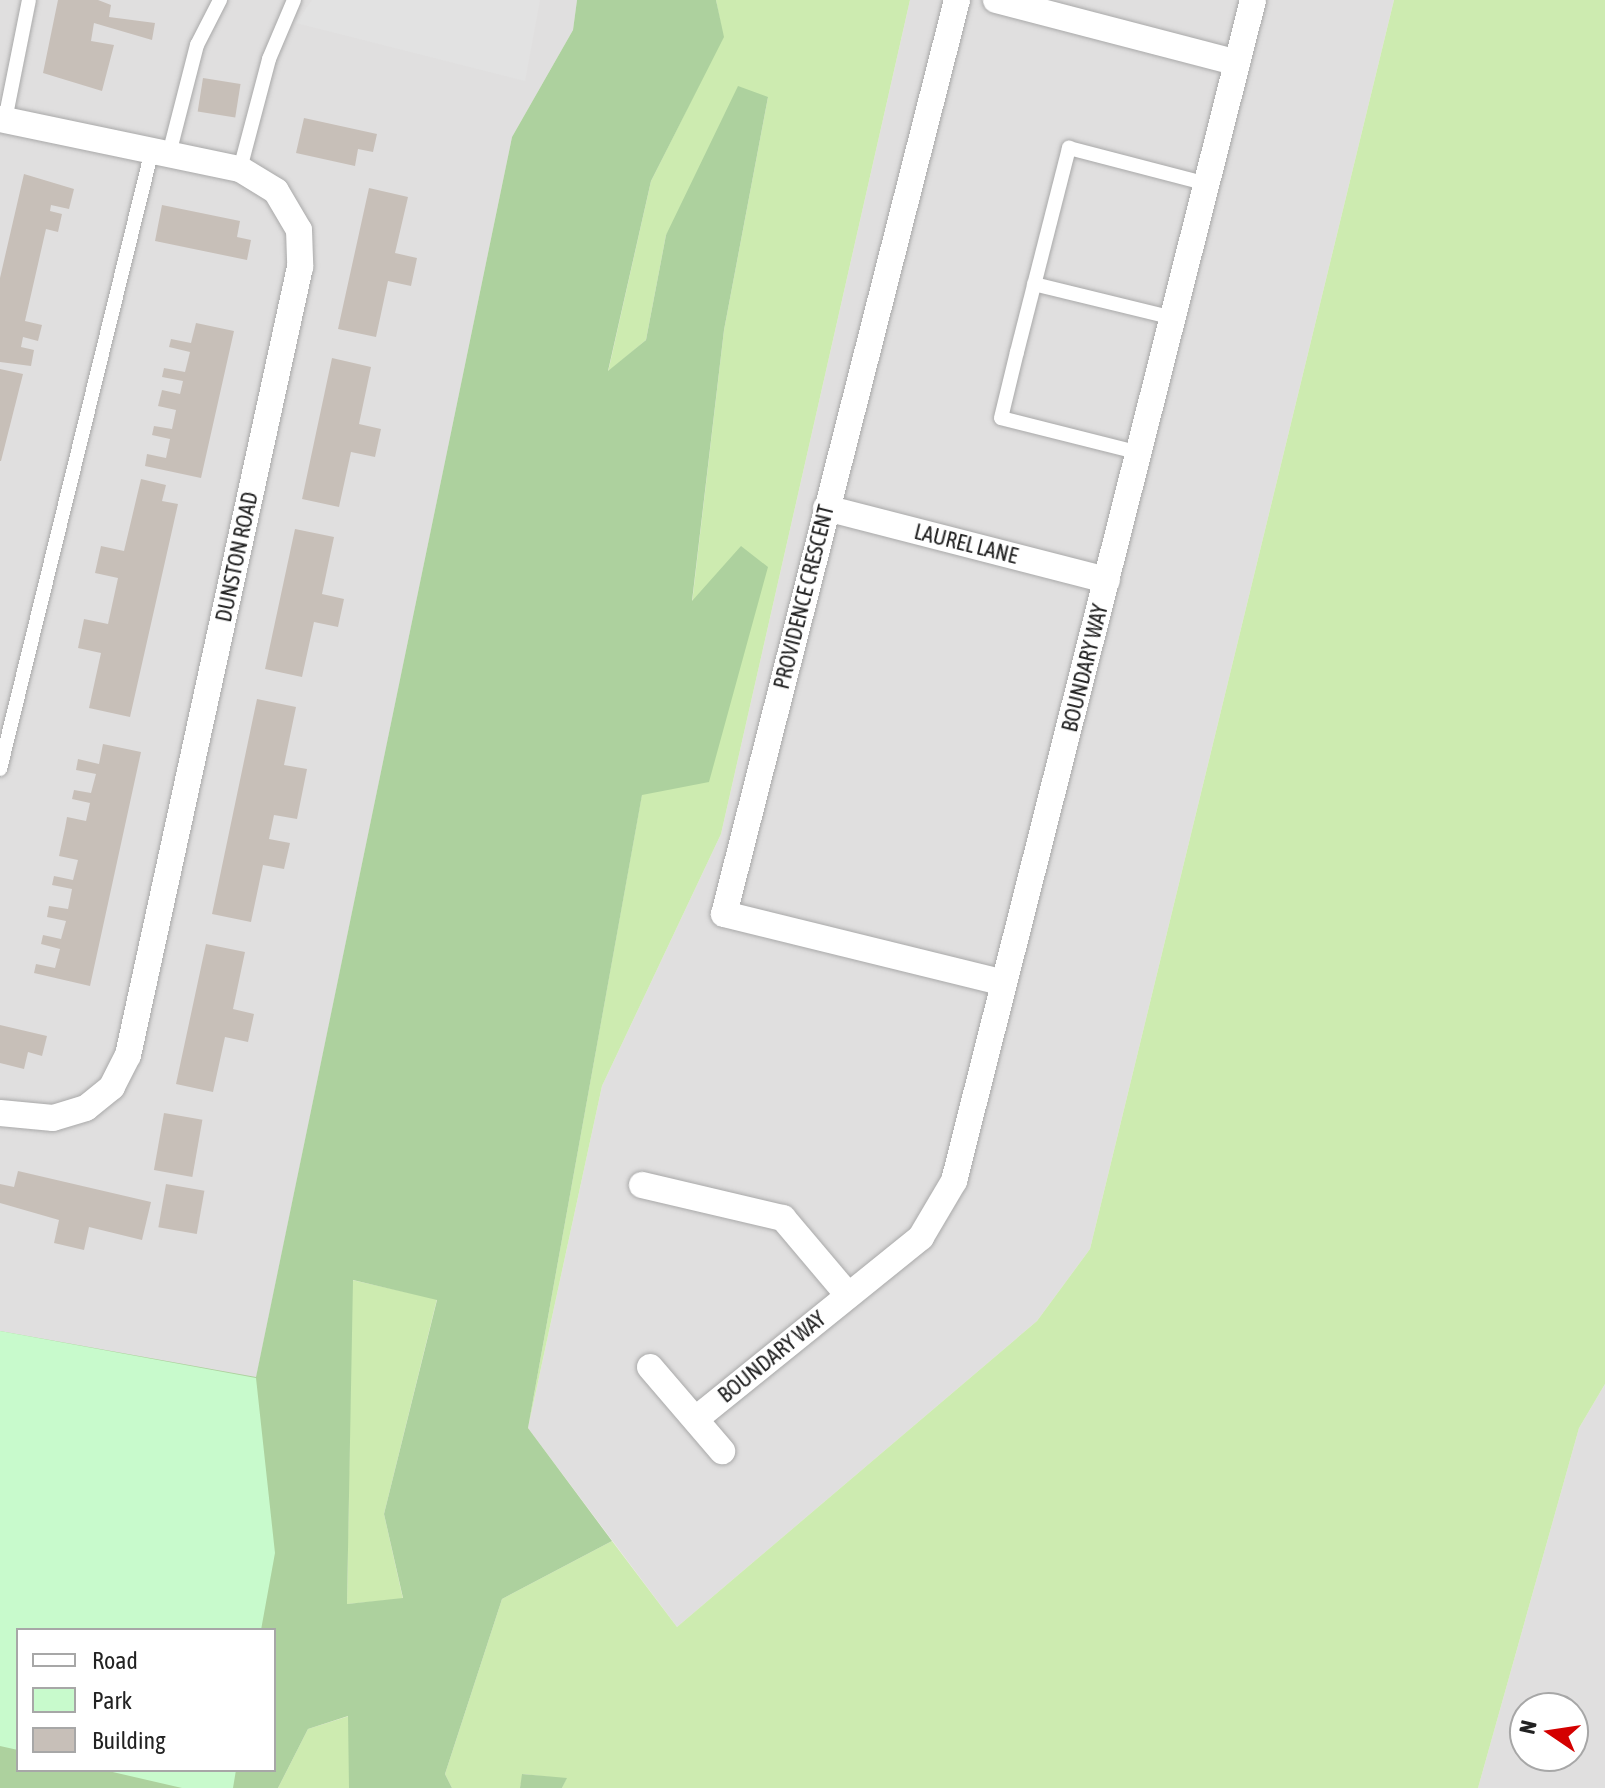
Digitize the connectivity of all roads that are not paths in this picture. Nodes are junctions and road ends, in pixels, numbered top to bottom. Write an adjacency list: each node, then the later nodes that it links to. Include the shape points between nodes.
1 (29, 0): 8 (lane)
2 (220, 0): 9 (lane, via 197,45)
3 (294, 0): 10 (lane, via 269,59)
4 (957, 0): 15 (street, PROVIDENCE CRESCENT)
5 (996, 0): 7 (street)
6 (1253, 0): 7 (street, BOUNDARY WAY)
7 (1237, 63): 11 (street, BOUNDARY WAY)
8 (3, 120): 9 (street, DUNSTON ROAD)
9 (161, 152): 10 (street, DUNSTON ROAD); 17 (lane)
10 (240, 169): 19 (street, DUNSTON ROAD, via 276,191 299,230 300,267 128,1055 112,1087 86,1108 53,1118)
11 (1207, 184): 12 (lane, via 1069,148); 13 (street, BOUNDARY WAY)
12 (1034, 284): 13 (lane); 14 (lane, via 1001,418)
13 (1174, 318): 14 (street, BOUNDARY WAY)
14 (1140, 453): 16 (street, BOUNDARY WAY)
15 (826, 508): 16 (street, LAUREL LANE); 18 (street, PROVIDENCE CRESCENT, via 724,914)
16 (1107, 580): 18 (street, BOUNDARY WAY)
17 (0, 769)
18 (1004, 983): 21 (street, BOUNDARY WAY, via 941,1212)
19 (0, 1113)
20 (642, 1185): 21 (street, BOUNDARY WAY, via 783,1218)
21 (848, 1295): 23 (street, BOUNDARY WAY)
22 (650, 1367): 23 (street, BOUNDARY WAY)
23 (697, 1418): 24 (street, BOUNDARY WAY)
24 (722, 1451)

